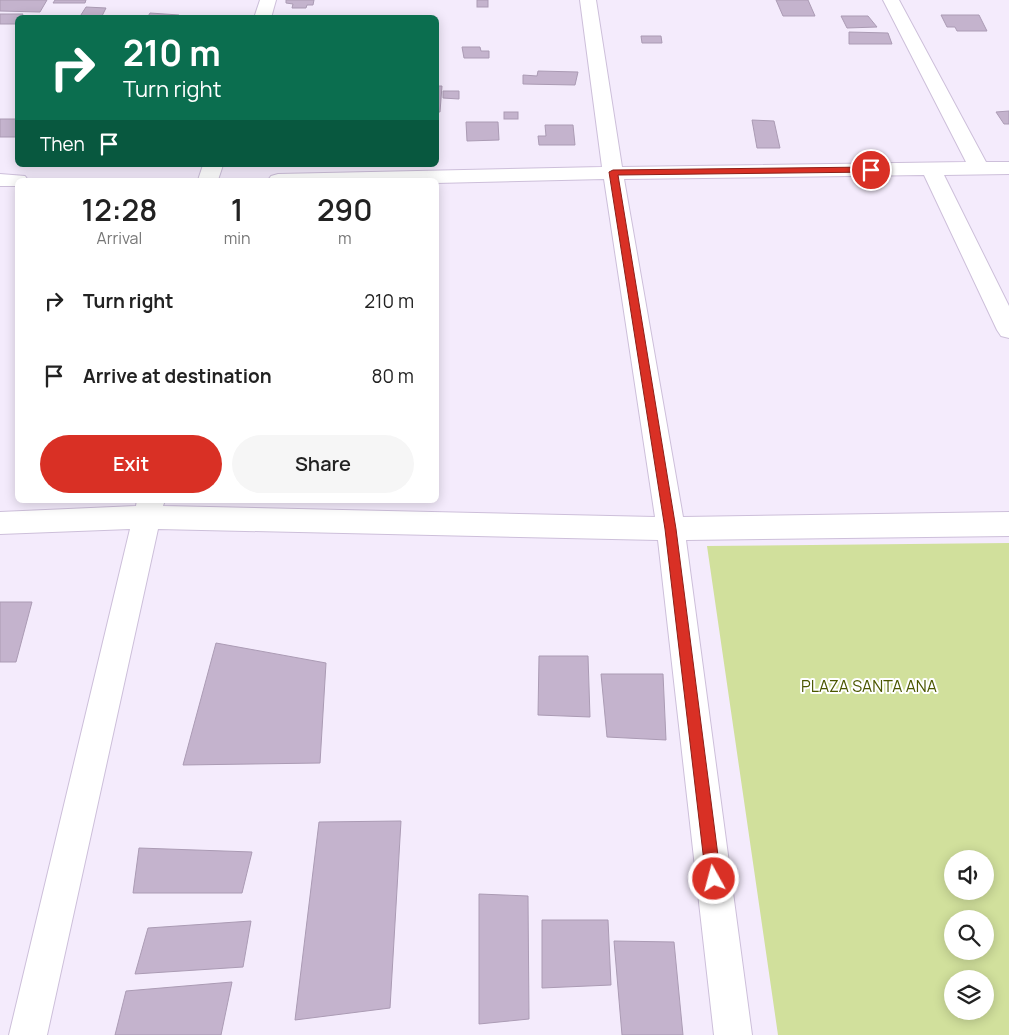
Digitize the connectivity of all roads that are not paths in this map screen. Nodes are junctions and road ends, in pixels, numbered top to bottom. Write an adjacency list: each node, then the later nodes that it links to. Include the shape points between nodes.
1 (268, 0): 4 (street)
2 (588, 0): 8 (street)
3 (890, 0): 5 (street)
4 (263, 15)
5 (979, 168): 6 (street); 7 (street)
6 (1009, 168)
7 (931, 169): 8 (street); 12 (street)
8 (613, 172): 9 (street); 16 (street)
9 (362, 178)
10 (0, 180): 11 (street)
11 (15, 180)
12 (1009, 330)
13 (148, 509): 14 (street); 16 (street); 17 (street)
14 (0, 523)
15 (1009, 524): 16 (street)
16 (671, 529): 18 (street)
17 (28, 1035)
18 (733, 1035)

